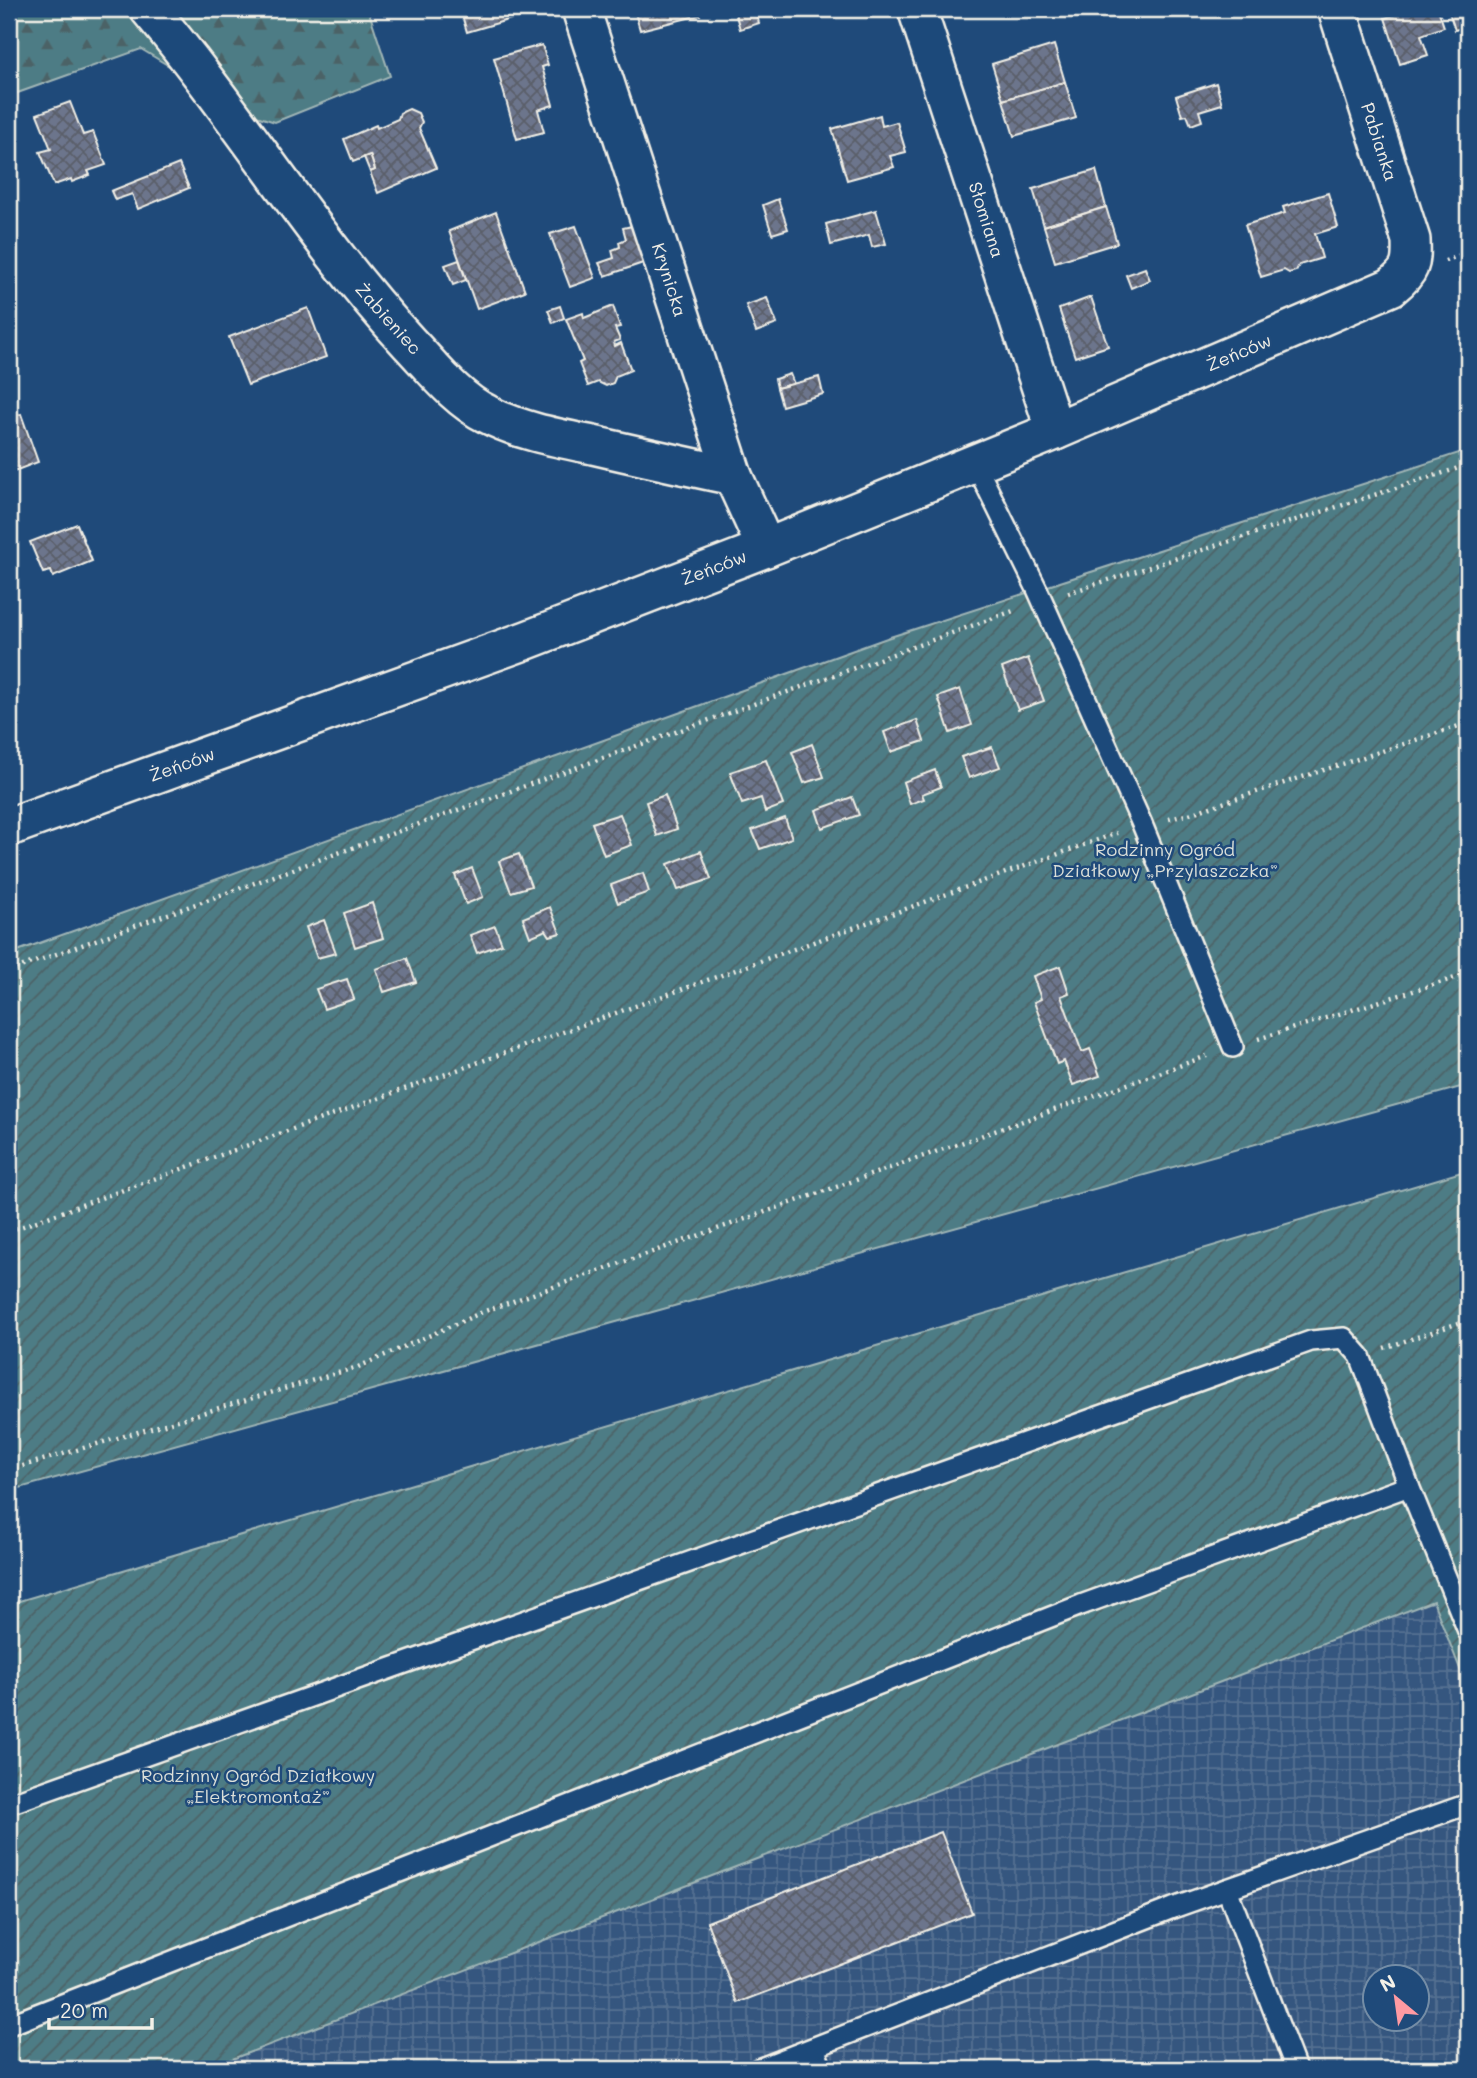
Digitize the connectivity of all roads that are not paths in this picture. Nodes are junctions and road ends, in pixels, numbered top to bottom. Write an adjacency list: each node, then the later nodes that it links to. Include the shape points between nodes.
1 (149, 9): 8 (street, Żabieniec, via 350,275 433,369 470,403 511,425)
2 (581, 9): 8 (street, Krynicka)
3 (917, 9): 6 (street, Słomiana)
4 (1337, 9): 5 (street, Pabianka, via 1411,240 1412,260)
5 (1405, 275): 6 (street, Żeńców, via 1377,295)
6 (1055, 431): 7 (street, Żeńców)
7 (975, 463): 9 (street, Żeńców); 11 (lane, via 1142,824)
8 (733, 476): 9 (street, Krynicka)
9 (766, 548): 10 (street, Żeńców, via 527,640)
10 (9, 827)
11 (1233, 1046)
12 (1409, 1486): 13 (lane); 15 (lane, via 1360,1356 1344,1338 1311,1341); 18 (lane, via 1081,1605)
13 (1462, 1598): 14 (lane)
14 (1468, 1631)
15 (9, 1804)
16 (1468, 1804): 17 (lane)
17 (1227, 1889): 19 (lane); 22 (lane)
18 (9, 2025)
19 (814, 2048): 20 (lane); 21 (lane)
20 (758, 2069)
21 (822, 2069)
22 (1296, 2069)

